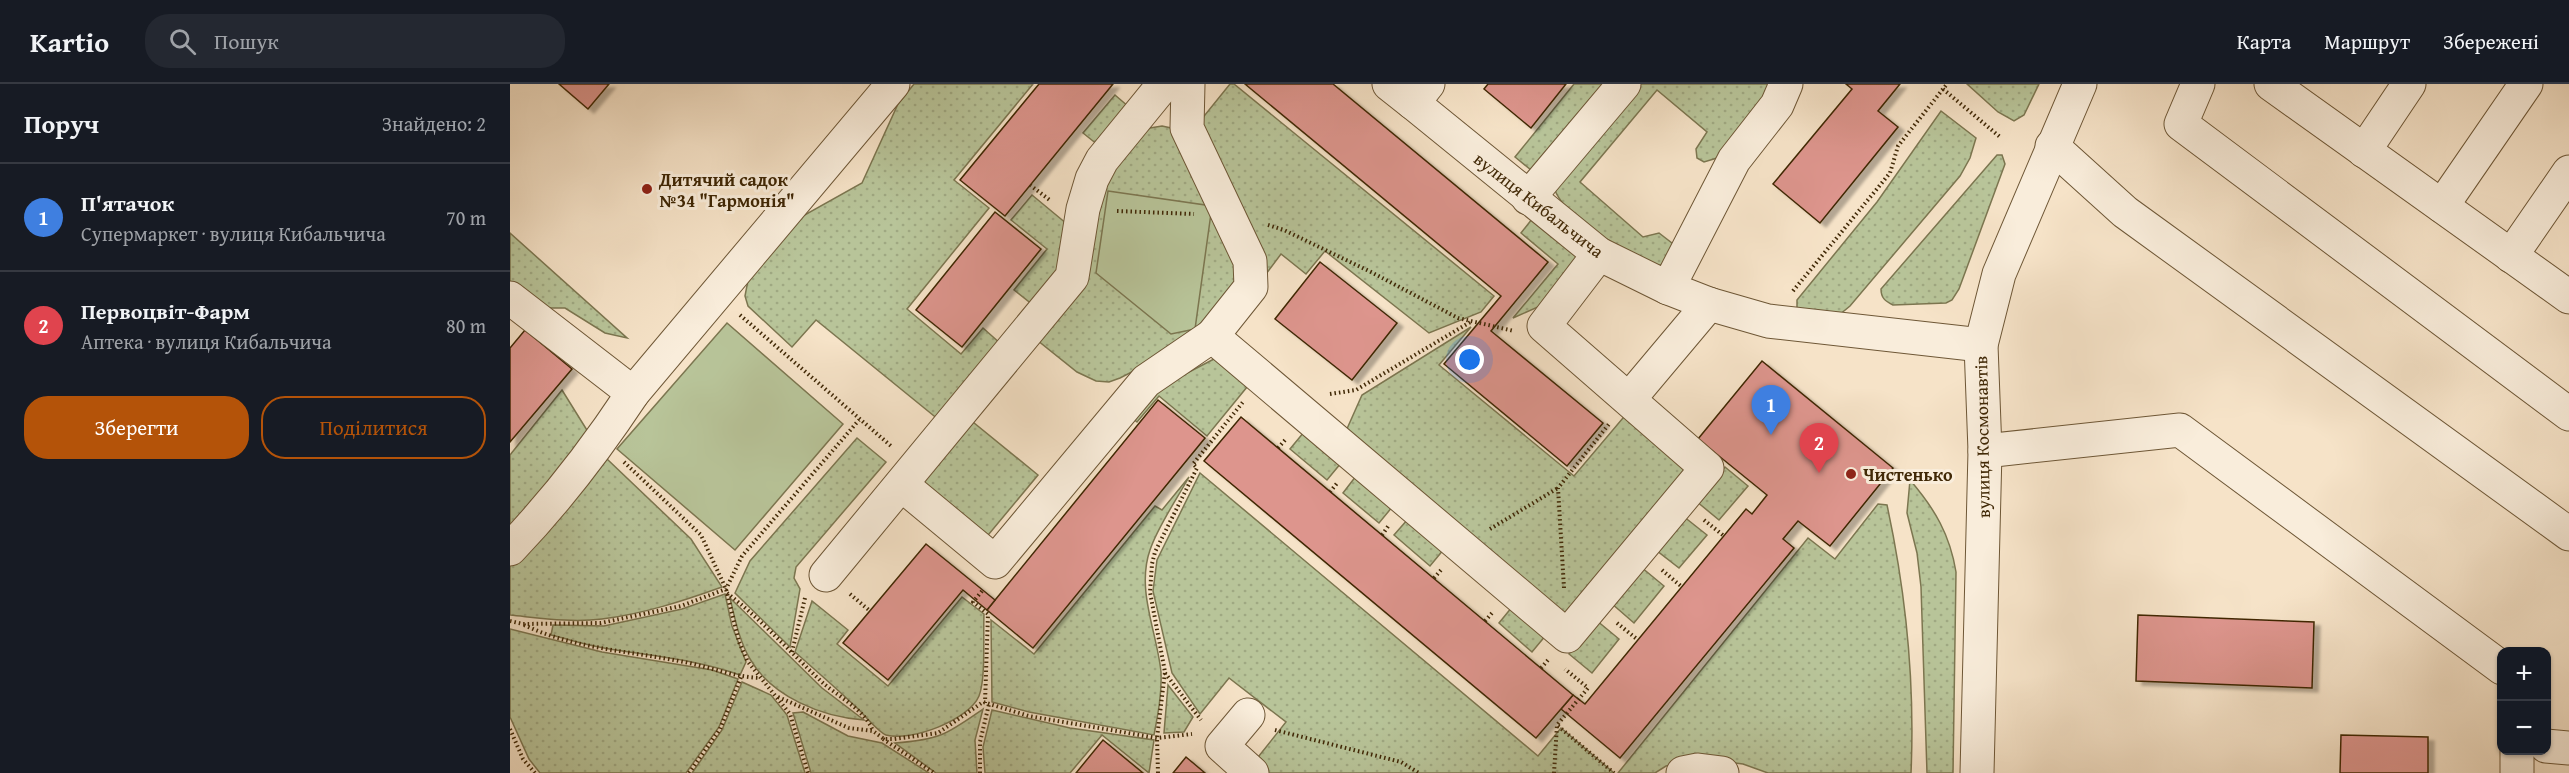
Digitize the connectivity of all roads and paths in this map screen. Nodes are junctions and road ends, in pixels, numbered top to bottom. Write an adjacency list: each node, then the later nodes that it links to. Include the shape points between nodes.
1 (893, 84): 25 (street)
2 (1164, 84): 20 (street, via 1102,160)
3 (1188, 84): 21 (street, via 1187,128)
4 (1624, 84): 18 (street)
5 (1786, 84): 24 (street, via 1777,105 1734,160)
6 (1947, 84): 11 (path)
7 (2080, 84): 15 (street, вулиця Космонавтів)
8 (2198, 84): 38 (street, via 2181,124)
9 (2409, 84): 16 (street)
10 (2526, 84): 19 (street)
11 (1943, 89): 14 (path); 30 (path, via 1898,146 1890,173)
12 (2289, 89): 16 (street)
13 (1410, 90): 18 (street, вулиця Кибальчича)
14 (2000, 137)
15 (2052, 146): 33 (street, вулиця Космонавтів, via 1999,274); 44 (street, via 2125,212)
16 (2364, 151): 19 (street)
17 (2569, 172): 23 (street)
18 (1528, 198): 22 (street, вулиця Кибальчича)
19 (2442, 206): 23 (street)
20 (1083, 209): 21 (path); 42 (street, via 1072,277)
21 (1229, 214): 29 (path, via 1284,230 1458,318); 32 (street, via 1250,261 1251,287)
22 (1599, 254): 24 (street, вулиця Кибальчича); 31 (street)
23 (2511, 256): 26 (street)
24 (1668, 288): 28 (street, вулиця Кибальчича)
25 (717, 295): 35 (street); 39 (path)
26 (2569, 297)
27 (510, 298): 35 (street)
28 (1709, 304): 30 (street, вулиця Кибальчича); 36 (street)
29 (1472, 320): 31 (path, via 1530,334); 37 (path, via 1356,390)
30 (1768, 321): 33 (street, вулиця Кибальчича)
31 (1544, 326): 36 (street)
32 (1212, 336): 34 (street); 42 (street, via 1146,381 995,562)
33 (1981, 345): 41 (street, вулиця Космонавтів)
34 (1263, 378): 37 (street); 55 (path, via 1193,464 1197,468 1155,552 1150,592)
35 (633, 393): 40 (street)
36 (1630, 398): 43 (path); 52 (street, via 1707,468)
37 (1289, 400): 45 (street)
38 (2569, 414)
39 (859, 420): 42 (path); 49 (path, via 742,556)
40 (601, 441): 46 (street); 49 (path, via 701,535)
41 (1985, 451): 54 (street, via 2180,430); 82 (street, вулиця Космонавтів)
42 (909, 476): 47 (street)
43 (1558, 488): 45 (path); 52 (path)
44 (2569, 534)
45 (1460, 547): 52 (street)
46 (510, 549)
47 (826, 575): 53 (path, via 806,596)
48 (985, 587): 59 (path, via 973,602 988,614)
49 (727, 591): 51 (path, via 681,606 601,623); 53 (path); 57 (path, via 739,642)
50 (510, 621): 51 (path)
51 (523, 624): 56 (path, via 549,637 711,667)
52 (1567, 636): 61 (path, via 1550,657 1588,688)
53 (792, 652): 63 (path, via 866,719)
54 (2497, 664)
55 (1164, 672): 65 (path); 66 (path)
56 (741, 677): 57 (path); 71 (path, via 720,729)
57 (760, 678): 58 (path)
58 (778, 697): 63 (path, via 849,728); 72 (path, via 790,714)
59 (987, 704): 64 (path, via 982,702 938,733 894,740); 65 (path, via 1029,716); 74 (path, via 980,742)
60 (1248, 715): 66 (street); 77 (path, via 1274,729 1401,762)
61 (1557, 725): 78 (path); 79 (path)
62 (510, 729): 70 (path, via 523,759)
63 (873, 731): 64 (path)
64 (877, 735): 73 (path)
65 (1157, 738): 66 (path, via 1192,734); 75 (path)
66 (1222, 746): 76 (street)
67 (2551, 746): 68 (street)
68 (2569, 748)
69 (2517, 755): 83 (street)
70 (535, 773)
71 (689, 773)
72 (808, 773)
73 (934, 773)
74 (980, 773)
75 (1158, 773)
76 (1252, 773)
77 (1419, 773)
78 (1554, 773)
79 (1614, 773)
80 (1683, 773): 81 (street)
81 (1722, 773)
82 (1977, 773)
83 (2517, 773)

